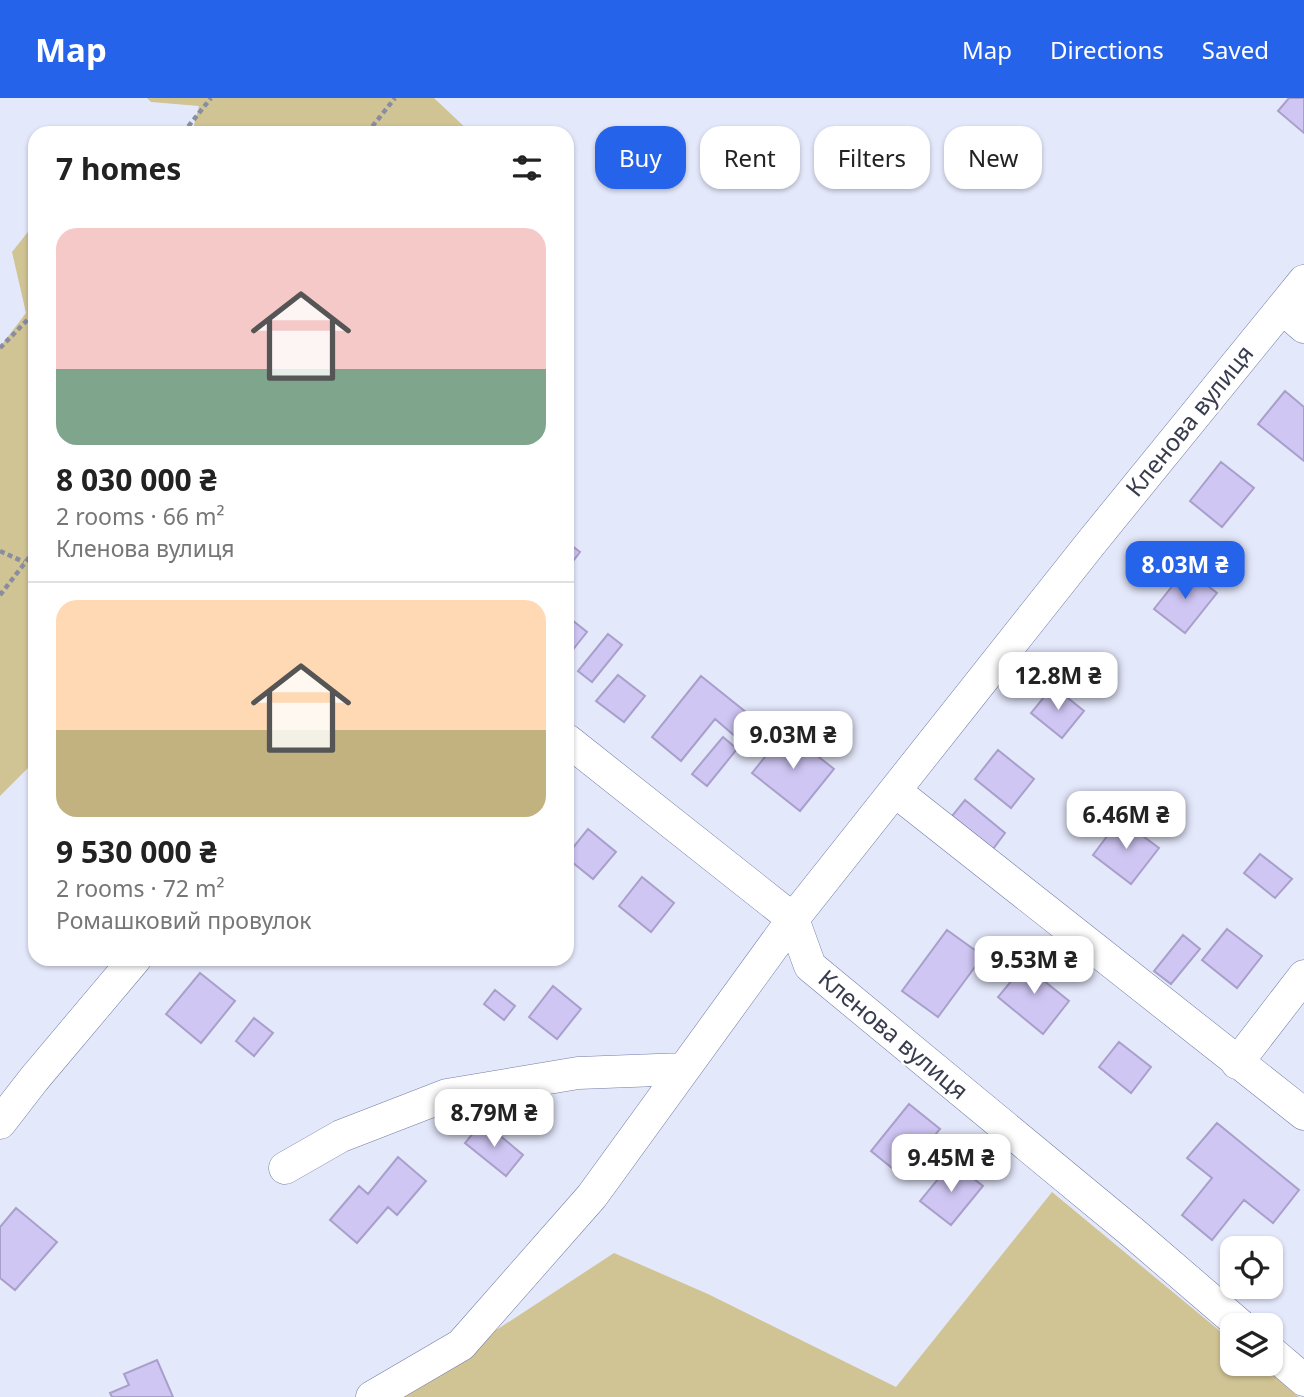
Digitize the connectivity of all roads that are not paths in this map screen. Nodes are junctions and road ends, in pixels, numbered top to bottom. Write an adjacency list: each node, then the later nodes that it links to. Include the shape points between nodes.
1 (1304, 281): 2 (street, Кленова вулиця)
2 (1293, 317): 4 (street, Кленова вулиця, via 1091,543)
3 (574, 746): 5 (street)
4 (895, 791): 5 (street, Кленова вулиця); 8 (street)
5 (793, 919): 9 (street, Кленова вулиця); 13 (street, Кленова вулиця, via 810,966)
6 (129, 966): 11 (street)
7 (1304, 976): 8 (street)
8 (1237, 1063): 10 (street)
9 (684, 1069): 12 (street, via 578,1073 447,1095 341,1136); 16 (street, Кленова вулиця, via 592,1196 461,1345)
10 (1304, 1114)
11 (0, 1123)
12 (285, 1168)
13 (1226, 1313)
14 (1283, 1362): 15 (street)
15 (1304, 1380)
16 (372, 1397)

